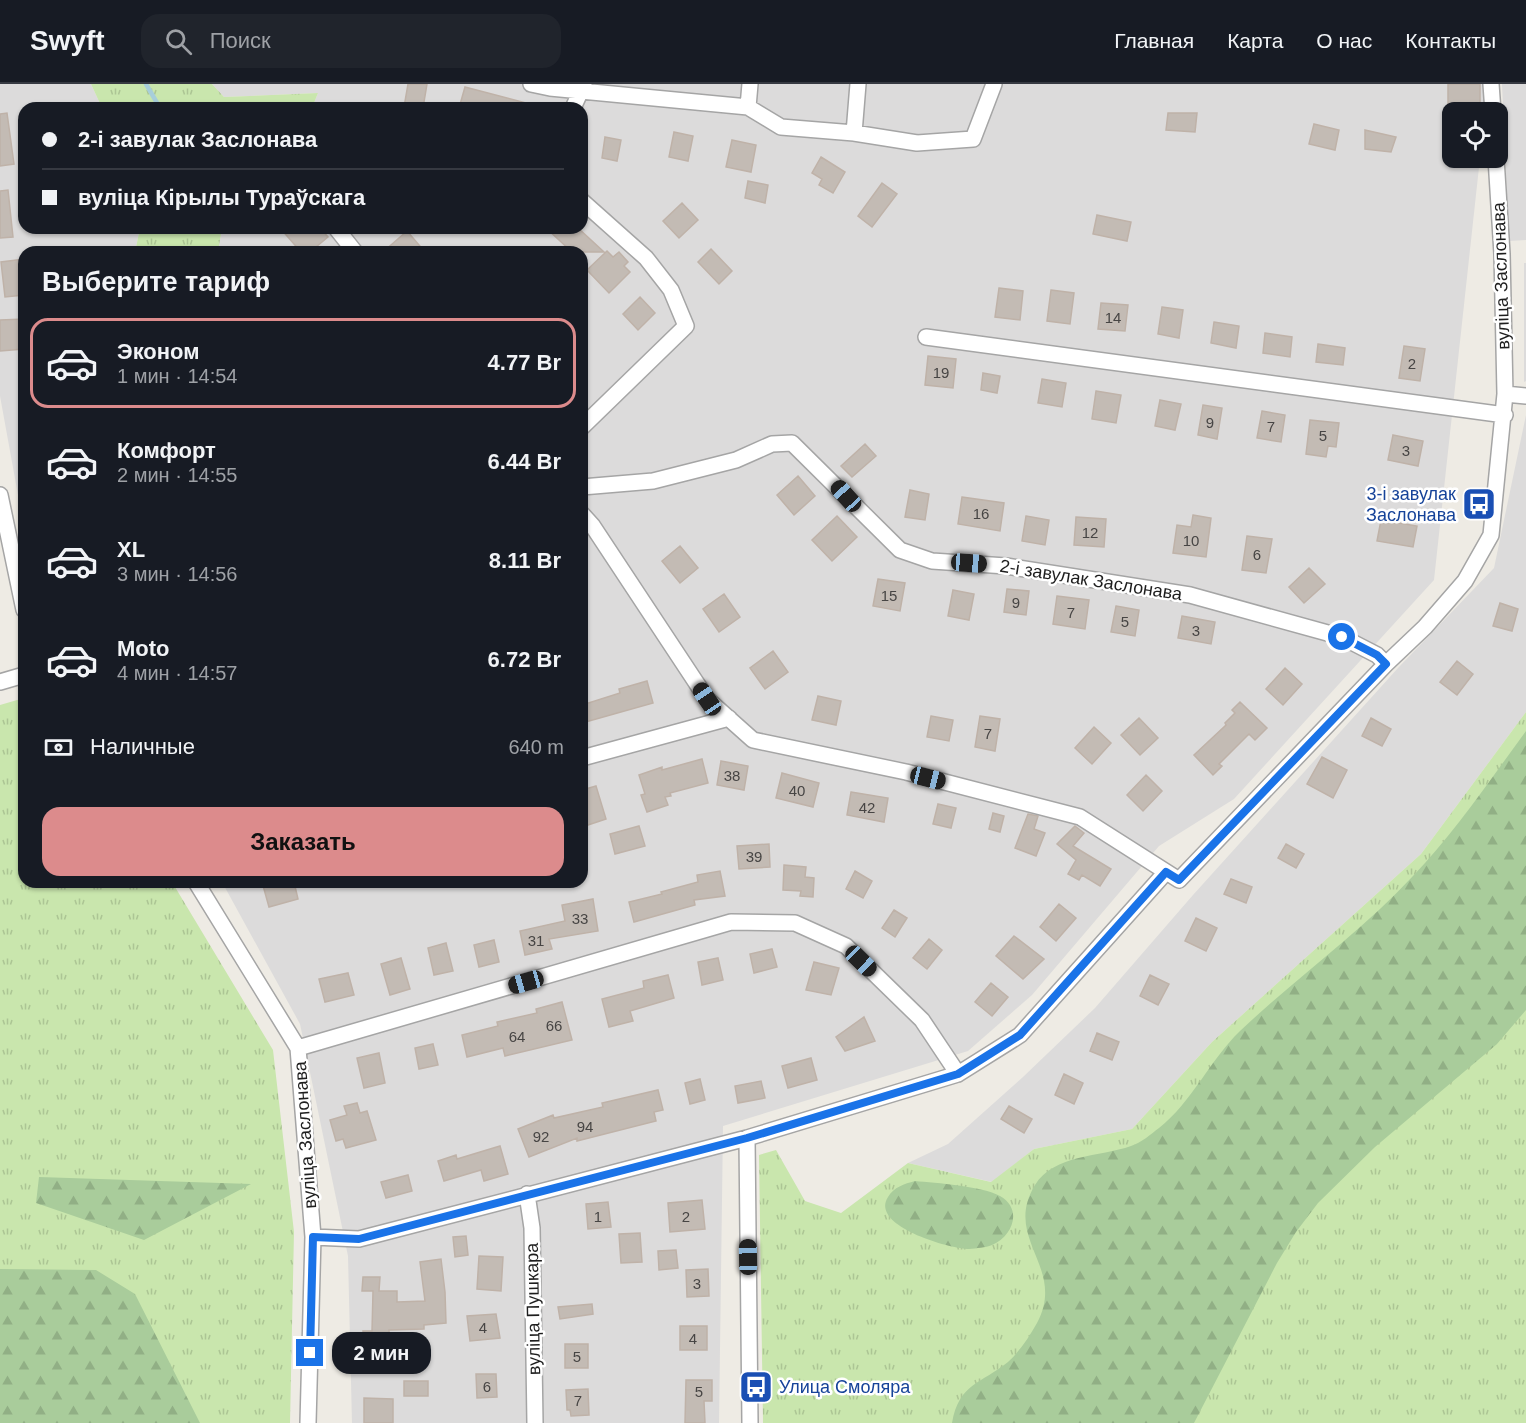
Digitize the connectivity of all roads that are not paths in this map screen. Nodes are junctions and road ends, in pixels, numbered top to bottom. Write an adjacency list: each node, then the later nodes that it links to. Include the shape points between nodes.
1 (531, 84): 6 (street)
2 (750, 84): 9 (street)
3 (858, 84): 10 (street)
4 (994, 84): 10 (street, via 973,139 916,143)
5 (1491, 84): 8 (street)
6 (582, 87): 7 (street); 9 (street)
7 (576, 102)
8 (1492, 102)
9 (748, 107): 10 (street, via 781,127)
10 (854, 133)
11 (1497, 168): 16 (street, вуліца Заслонава)
12 (588, 206): 19 (street, via 646,258 670,290 686,326)
13 (341, 234): 14 (street)
14 (350, 246)
15 (926, 337): 18 (street)
16 (1505, 394): 17 (street); 18 (street, вуліца Заслонава)
17 (1526, 396)
18 (1504, 415): 26 (street, вуліца Заслонава, via 1491,535 1466,581)
19 (588, 421)
20 (588, 486): 26 (street, 2-і завулак Заслонава, via 653,481 736,460 772,444 792,443 900,550 932,561 1006,566 1190,595 1342,637)
21 (0, 495): 24 (street)
22 (588, 521): 29 (street, via 707,699)
23 (0, 547): 24 (street)
24 (14, 561): 25 (street)
25 (18, 581)
26 (1386, 664): 31 (street, вуліца Заслонава, via 1179,880)
27 (18, 677): 28 (street)
28 (0, 682)
29 (729, 718): 30 (street); 31 (street, via 753,740 906,772 1080,817)
30 (588, 756)
31 (1166, 872): 34 (street, via 1020,1035)
32 (200, 888): 33 (street, вуліца Заслонава)
33 (298, 1048): 34 (street, via 731,922 795,923 846,946 922,1020); 37 (street, вуліца Заслонава)
34 (958, 1074): 35 (street)
35 (747, 1138): 36 (street); 40 (street)
36 (527, 1194): 37 (street, via 359,1239); 39 (street, вуліца Пушкара, via 532,1228)
37 (313, 1237): 38 (street, вуліца Заслонава)
38 (308, 1423)
39 (535, 1423)
40 (750, 1423)

